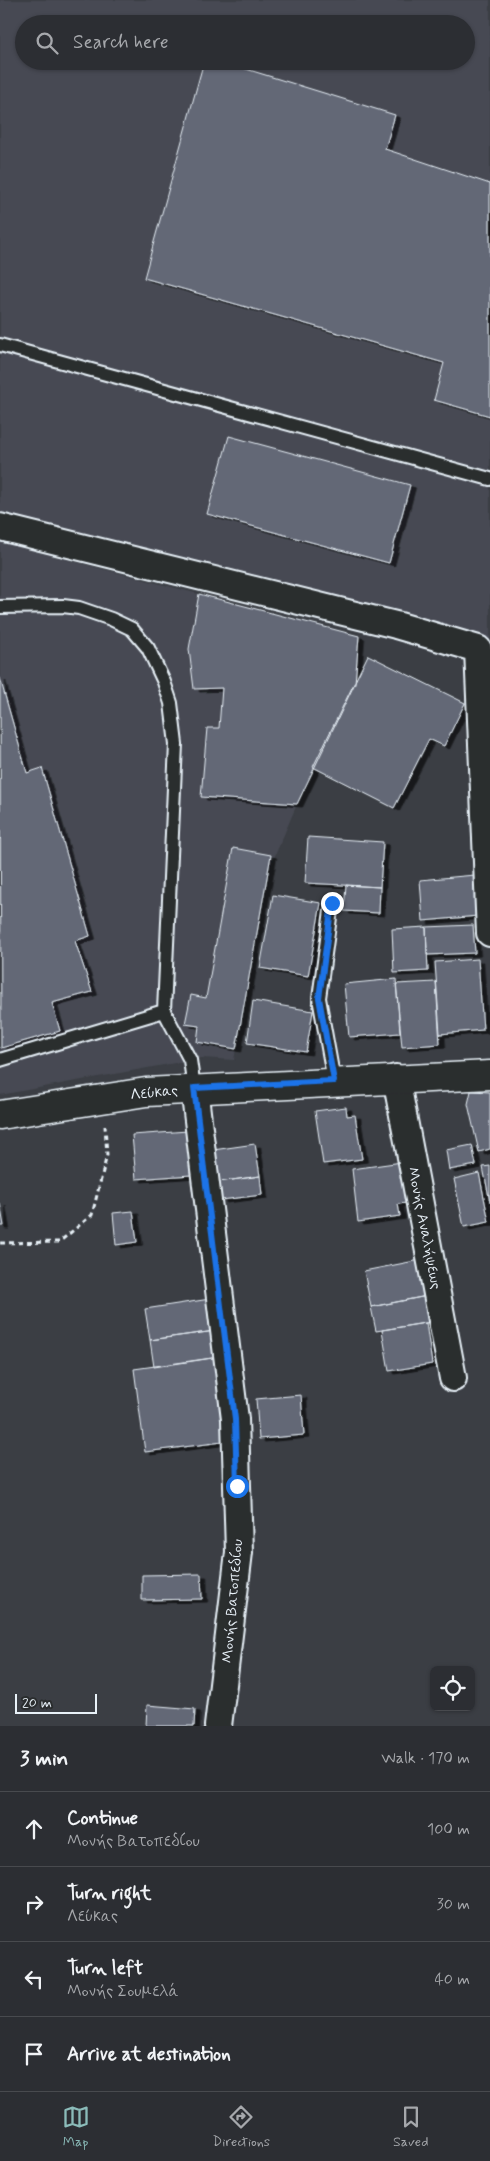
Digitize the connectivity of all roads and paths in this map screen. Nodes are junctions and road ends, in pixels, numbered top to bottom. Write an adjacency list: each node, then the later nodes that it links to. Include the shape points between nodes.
1 (0, 345): 2 (lane)
2 (490, 479)
3 (0, 527): 6 (street, via 396,625 478,649)
4 (0, 607): 7 (lane, via 63,606 112,619 140,636 164,682 171,703 176,744)
5 (332, 903): 11 (lane, via 319,998)
6 (490, 933)
7 (164, 1011): 8 (lane); 12 (lane, via 190,1060)
8 (0, 1060)
9 (490, 1075): 10 (street, Λεύκας)
10 (396, 1078): 11 (street, Λεύκας); 16 (street, Μονής Αναλήψεως)
11 (334, 1081): 12 (street, Λεύκας)
12 (194, 1088): 13 (street, Λεύκας); 17 (street, Μονής Βατοπεδίου, via 235,1419 239,1552)
13 (103, 1098): 14 (street, Λεύκας); 15 (path, via 107,1155 92,1215 59,1242)
14 (0, 1115)
15 (0, 1243)
16 (453, 1378)
17 (218, 1726)

